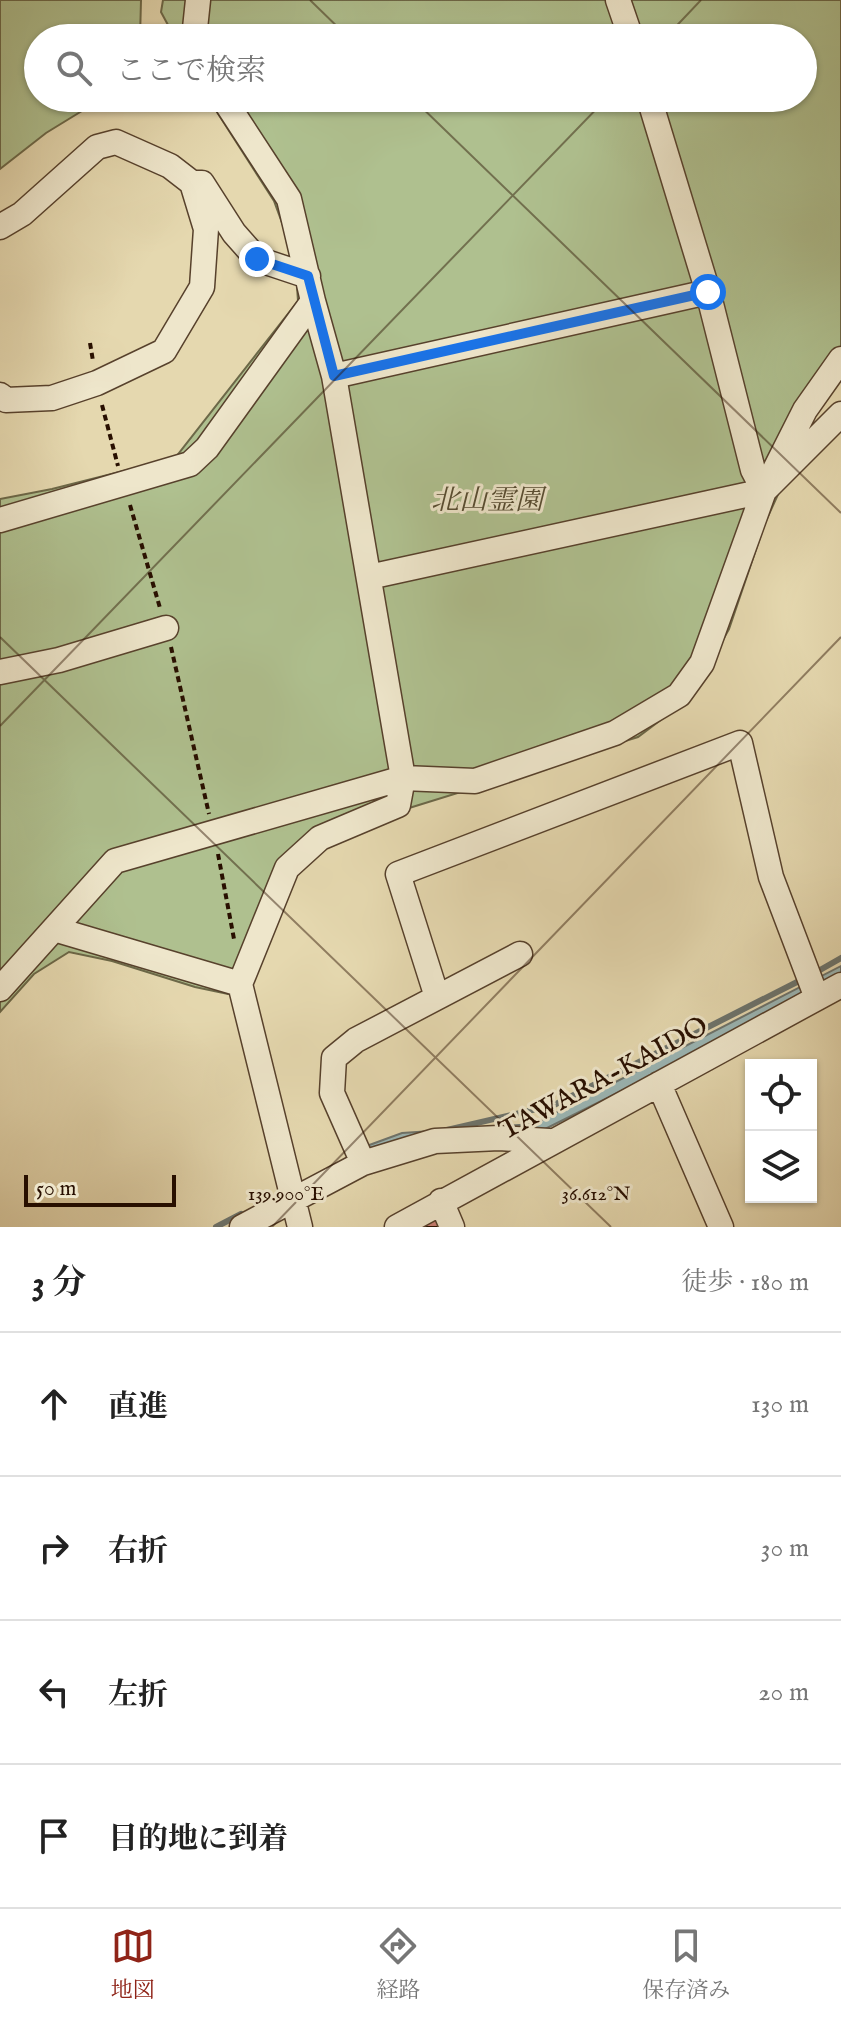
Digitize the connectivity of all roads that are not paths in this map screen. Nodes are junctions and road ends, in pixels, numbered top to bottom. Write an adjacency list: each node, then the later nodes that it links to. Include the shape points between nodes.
1 (198, 0): 3 (street)
2 (618, 0): 4 (street)
3 (195, 24)
4 (626, 24)
5 (232, 112): 9 (street, via 289,199)
6 (653, 112): 10 (street)
7 (192, 183): 8 (street, via 170,166 116,142 97,147); 9 (street, via 202,183 257,259); 14 (street, via 206,229 202,287 164,351 52,398)
8 (0, 227)
9 (308, 276): 11 (street)
10 (708, 292): 13 (street); 16 (street, via 753,470)
11 (313, 301): 13 (street); 17 (street, via 190,464)
12 (841, 359): 16 (street, via 805,410)
13 (334, 376): 18 (street)
14 (2, 400)
15 (841, 414): 16 (street)
16 (764, 491): 18 (street); 21 (street, via 702,663 679,695 615,733 475,781)
17 (0, 520)
18 (369, 577): 21 (street)
19 (166, 628): 20 (street)
20 (0, 672)
21 (403, 778): 22 (street, via 115,861); 25 (street, via 398,805 320,838 287,868)
22 (54, 929): 24 (street); 25 (street)
23 (520, 954): 27 (street)
24 (5, 971)
25 (240, 984): 33 (street)
26 (841, 985): 28 (street, TAWARA-KAIDO)
27 (437, 997): 28 (street, via 398,874 740,743 771,877); 31 (street, via 356,1040 334,1058 332,1093)
28 (817, 998): 29 (street, TAWARA-KAIDO)
29 (659, 1084): 30 (street, TAWARA-KAIDO); 38 (street)
30 (550, 1142): 31 (street, via 435,1141); 32 (street, TAWARA-KAIDO)
31 (363, 1163): 33 (street)
32 (441, 1201): 36 (street, TAWARA-KAIDO); 37 (street)
33 (292, 1202): 34 (street); 35 (street)
34 (242, 1227)
35 (300, 1227)
36 (397, 1227)
37 (452, 1227)
38 (721, 1227)

